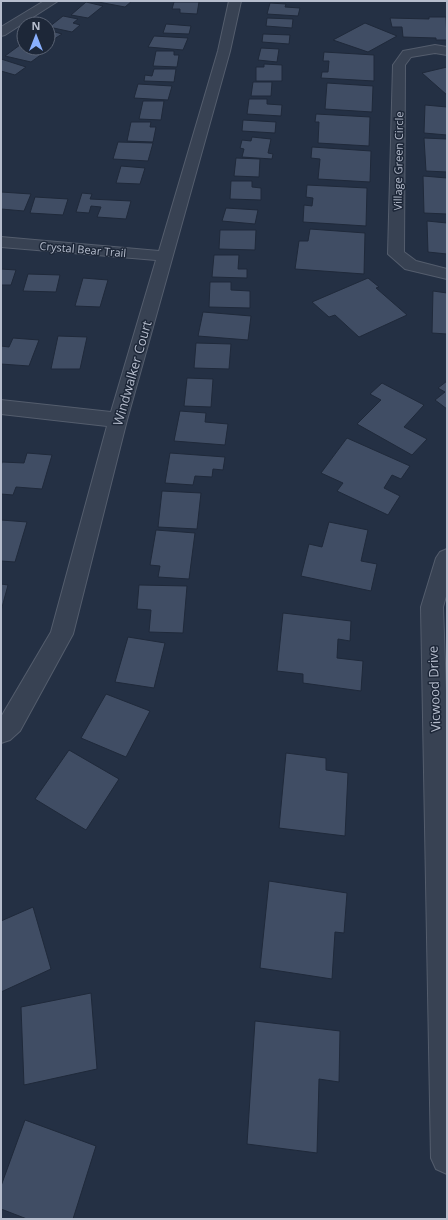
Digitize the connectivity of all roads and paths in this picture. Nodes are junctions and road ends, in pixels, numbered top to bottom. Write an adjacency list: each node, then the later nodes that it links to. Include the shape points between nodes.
1 (52, 1): 3 (street)
2 (235, 1): 6 (street, Windwalker Court, via 224,51)
3 (1, 32)
4 (447, 50): 7 (street, Village Green Circle, via 435,49 407,54 399,65 396,254 411,266)
5 (1, 242): 6 (street, Crystal Bear Trail)
6 (165, 256): 9 (street, Windwalker Court)
7 (447, 274)
8 (1, 407): 9 (street)
9 (118, 420): 11 (street, Windwalker Court, via 62,634 12,723)
10 (447, 558): 12 (street, Vicwood Drive, via 432,607)
11 (1, 732)
12 (447, 1158)

